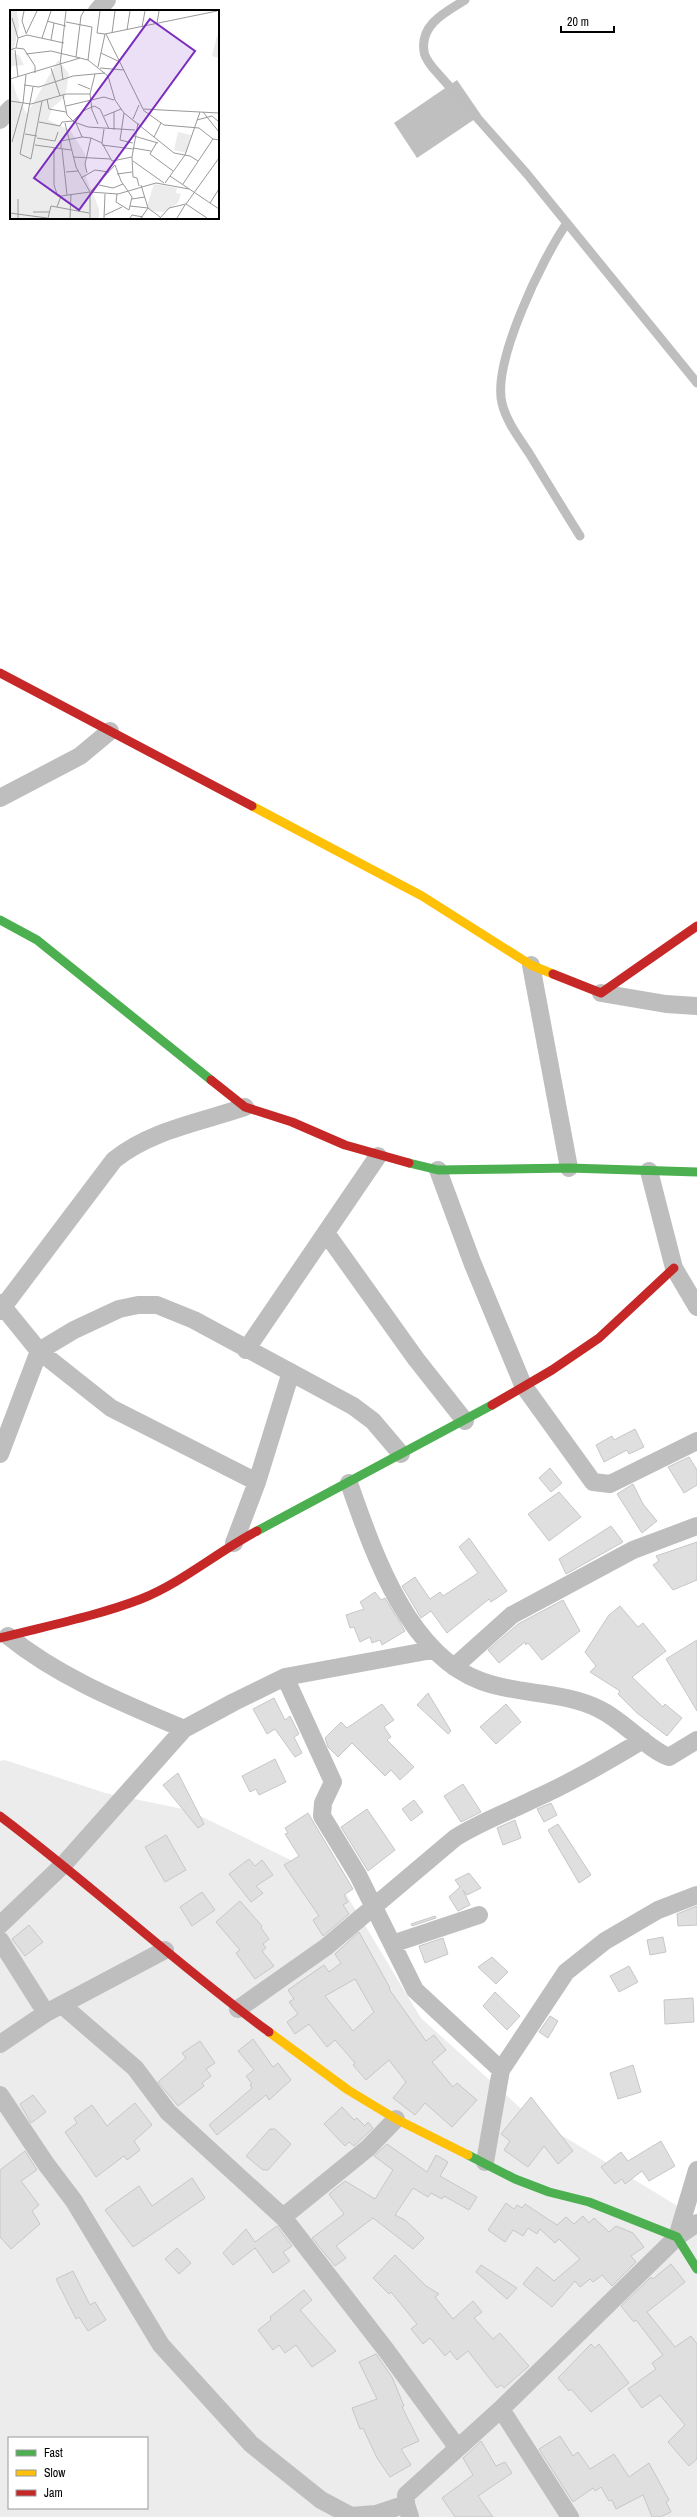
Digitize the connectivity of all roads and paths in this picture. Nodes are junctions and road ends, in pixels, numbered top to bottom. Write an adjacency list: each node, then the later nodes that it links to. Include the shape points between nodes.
1 (107, 0): 3 (street)
2 (465, 0): 6 (lane, via 434,20 426,35 424,52 433,68)
3 (98, 10)
4 (10, 109): 5 (street)
5 (0, 120)
6 (567, 223): 7 (lane); 8 (lane, via 543,262 504,357 500,381 502,403 512,425)
7 (697, 383)
8 (580, 536)
9 (4, 678): 10 (street)
10 (110, 731): 11 (street, via 80,756); 14 (street, via 422,896)
11 (0, 798)
12 (0, 920): 17 (street, via 36,940)
13 (697, 926): 15 (street)
14 (531, 965): 15 (street); 19 (street)
15 (601, 993): 16 (street, via 666,1004)
16 (697, 1006)
17 (245, 1107): 18 (street, via 292,1122); 25 (street, via 150,1136 131,1146 114,1160)
18 (378, 1156): 20 (street); 23 (street)
19 (570, 1168): 20 (street); 21 (street)
20 (438, 1170): 30 (street, via 472,1262)
21 (649, 1171): 22 (street); 24 (street)
22 (697, 1172)
23 (326, 1233): 28 (street); 31 (street)
24 (674, 1268): 26 (street); 30 (street, via 599,1338 552,1370)
25 (1, 1307): 27 (street)
26 (697, 1307)
27 (39, 1350): 28 (street, via 119,1309 138,1305 158,1305 194,1320); 33 (street); 35 (street, via 111,1408)
28 (246, 1350): 29 (street)
29 (291, 1372): 34 (street, via 353,1406 373,1421); 35 (street)
30 (523, 1385): 31 (street); 32 (street, via 593,1482 610,1484)
31 (465, 1422): 34 (street)
32 (697, 1441)
33 (0, 1454)
34 (401, 1454): 36 (street)
35 (257, 1482): 38 (street)
36 (349, 1483): 38 (street); 40 (street, via 387,1583)
37 (697, 1526): 41 (street, via 633,1550 512,1615)
38 (234, 1542): 39 (street, via 170,1585 141,1599)
39 (4, 1637): 43 (street, via 111,1698)
40 (432, 1650): 41 (street); 42 (street)
41 (454, 1667): 44 (street, via 481,1681 571,1700 599,1709)
42 (285, 1677): 43 (street); 49 (street, via 333,1782 323,1803 322,1816 358,1875)
43 (184, 1729): 47 (street)
44 (643, 1740): 45 (street, via 660,1754 669,1757); 49 (street, via 585,1774 532,1801 478,1824 455,1838)
45 (697, 1740)
46 (0, 1816): 47 (street)
47 (64, 1864): 51 (street); 54 (street)
48 (697, 1895): 59 (street, via 658,1910 605,1941 566,1972)
49 (373, 1906): 53 (street); 56 (street, via 326,1947)
50 (479, 1915): 53 (street)
51 (0, 1925)
52 (0, 1940): 57 (street)
53 (392, 1944): 59 (street, via 415,1990)
54 (165, 1950): 55 (street); 56 (street)
55 (62, 2005): 57 (street); 64 (street, via 135,2068 168,2112)
56 (238, 2008): 61 (street, via 348,2090)
57 (46, 2013): 58 (street)
58 (0, 2044)
59 (501, 2070): 62 (street)
60 (0, 2095): 70 (street, via 74,2201 160,2345 251,2444 321,2500 351,2516)
61 (396, 2118): 62 (street); 64 (street, via 368,2148)
62 (485, 2162): 66 (street, via 522,2182 589,2202)
63 (697, 2170): 66 (street)
64 (283, 2217): 69 (street)
65 (697, 2223): 66 (street)
66 (677, 2237): 67 (street); 68 (street)
67 (697, 2269)
68 (501, 2408): 69 (street); 71 (street)
69 (457, 2447): 70 (street, via 406,2495)
70 (408, 2510)
71 (570, 2517)

